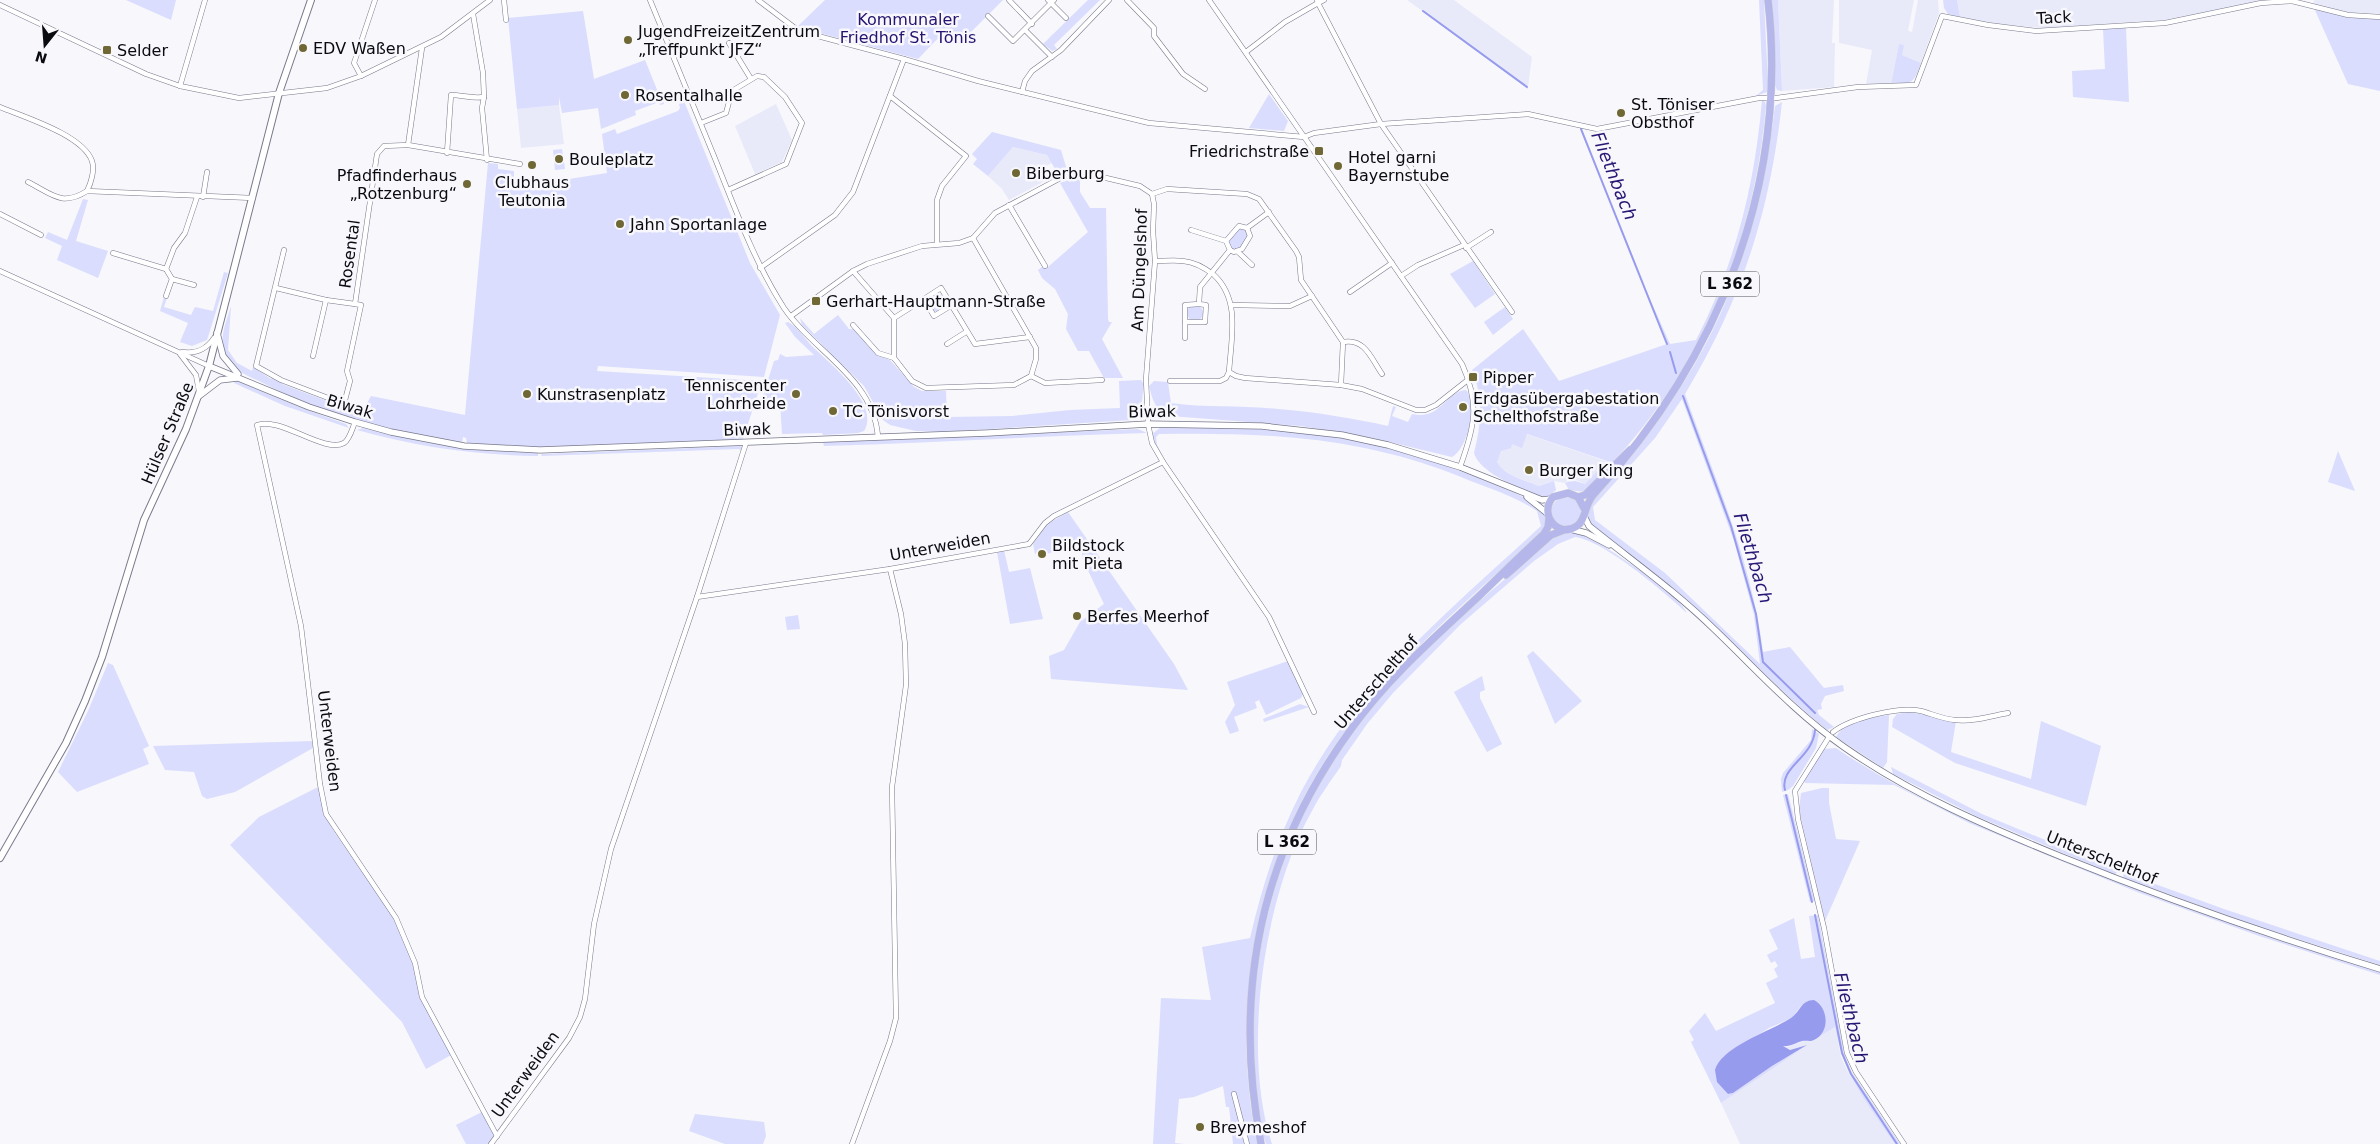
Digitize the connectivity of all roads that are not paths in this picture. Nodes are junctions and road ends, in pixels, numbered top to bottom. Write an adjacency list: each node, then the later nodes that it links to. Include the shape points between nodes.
1 (204, 0): 31 (street)
2 (311, 0): 34 (main road, Hülser Straße)
3 (375, 0): 29 (street, via 354,62)
4 (490, 0): 17 (street)
5 (504, 0): 21 (street)
6 (650, 0): 39 (street)
7 (758, 0): 28 (street, via 799,32)
8 (1009, 0): 22 (street)
9 (1109, 0): 27 (street)
10 (1128, 0): 32 (street, via 1154,28 1154,36 1183,74)
11 (1209, 0): 26 (street)
12 (1324, 0): 15 (street)
13 (1768, 0): 37 (main road, L 362)
14 (1051, 1): 20 (street); 22 (street)
15 (1318, 2): 26 (street); 40 (street)
16 (0, 5): 31 (street, via 146,74)
17 (472, 14): 25 (street); 36 (street, via 478,35)
18 (988, 16): 23 (street, via 1013,42)
19 (2380, 17): 37 (street, Tack, via 2348,15 2292,1 2261,3 2164,23 2036,32 1942,16 1916,85 1858,87)
20 (1066, 18)
21 (506, 20)
22 (1032, 24): 23 (street)
23 (1025, 30): 27 (street)
24 (729, 43): 30 (street)
25 (422, 48): 29 (street); 42 (street)
26 (1246, 52): 41 (street)
27 (1052, 57): 33 (street, via 1028,76)
28 (904, 59): 33 (street); 35 (street)
29 (361, 76): 34 (street, via 327,88)
30 (751, 79): 39 (street, via 732,91 726,113); 48 (street, via 764,77 785,98 802,123 786,164)
31 (180, 86): 34 (street, via 238,98)
32 (1206, 89)
33 (1022, 92): 41 (street, via 1149,123)
34 (280, 93): 53 (main road, Hülser Straße)
35 (890, 96): 63 (street, via 966,156 942,186 937,200); 73 (street, via 853,192 835,215)
36 (484, 97): 43 (street, via 451,95); 44 (street, via 482,108)
37 (1773, 98): 40 (street, via 1597,129 1528,114); 119 (main road, L 362, via 1760,186 1730,285 1685,374)
38 (0, 107): 49 (street, via 80,144 92,161 92,179)
39 (701, 123): 48 (street)
40 (1382, 124): 41 (street); 64 (street)
41 (1304, 137): 70 (street)
42 (408, 145): 43 (street, Rosental); 87 (street, Rosental, via 384,146 377,154)
43 (447, 154): 44 (street, Rosental)
44 (487, 160): 45 (street, Rosental)
45 (520, 164)
46 (207, 172): 52 (street)
47 (28, 182): 49 (street, via 65,200 77,198)
48 (728, 190): 73 (street)
49 (87, 191): 51 (street)
50 (1152, 194): 54 (street, Am Düngelshof, via 1140,186 1075,173); 55 (street, via 1167,189 1247,194 1259,199); 69 (street, Am Düngelshof)
51 (197, 197): 52 (street); 74 (street, via 185,233 174,248)
52 (203, 197): 53 (street)
53 (253, 198): 97 (main road, Hülser Straße)
54 (1009, 204): 61 (street, via 995,213); 72 (street)
55 (1269, 212): 57 (street); 84 (street, via 1296,251 1301,280)
56 (0, 214): 60 (street)
57 (1247, 228): 62 (street, via 1235,228); 67 (street, via 1250,236)
58 (1191, 230): 62 (street)
59 (1491, 232): 64 (street)
60 (41, 235)
61 (973, 238): 63 (street, via 959,243); 98 (street)
62 (1226, 241): 66 (street)
63 (937, 244): 76 (street, via 922,246)
64 (1465, 247): 78 (street, via 1418,265); 91 (street)
65 (284, 250): 81 (street, Rosental)
66 (1230, 250): 67 (street); 77 (street)
67 (1237, 251): 71 (street)
68 (113, 253): 74 (street)
69 (1155, 260): 77 (street, via 1190,262); 116 (street, Am Düngelshof, via 1146,379)
70 (1392, 263): 78 (street); 82 (street)
71 (1252, 265)
72 (1045, 266)
73 (760, 268): 92 (street)
74 (166, 269): 79 (street)
75 (0, 271): 102 (street, Biwak)
76 (852, 271): 92 (street); 93 (street)
77 (1211, 273): 88 (street, via 1200,288); 90 (street, via 1227,292)
78 (1400, 276): 110 (street)
79 (172, 279): 80 (street); 83 (street)
80 (194, 285)
81 (276, 288): 86 (street, Rosental); 87 (street, Rosental, via 256,366 281,380 344,404 350,381 347,371 361,305)
82 (1350, 292)
83 (166, 296)
84 (1312, 296): 90 (street, via 1290,306); 100 (street)
85 (924, 299): 89 (street, via 941,288); 89 (street, via 934,316); 93 (street)
86 (326, 300): 87 (street, Rosental); 103 (street, Rosental)
87 (355, 304)
88 (1199, 304): 94 (street, via 1185,304); 94 (street, via 1206,304 1205,322)
89 (952, 305): 96 (street)
90 (1232, 305): 106 (street)
91 (1512, 312)
92 (791, 316): 117 (street, via 862,391 875,419)
93 (894, 318): 104 (street)
94 (1185, 322): 99 (street)
95 (853, 325): 104 (street, via 878,353)
96 (966, 332): 98 (street, via 975,344); 101 (street)
97 (218, 333): 102 (street, via 203,350 194,353); 105 (main road, Hülser Straße); 109 (street, via 227,362)
98 (1030, 337): 108 (street, via 1036,348)
99 (1185, 338)
100 (1343, 342): 107 (street, via 1351,340 1362,344); 113 (street)
101 (947, 344)
102 (178, 351): 105 (street, Biwak); 114 (street, via 196,375)
103 (313, 356)
104 (894, 358): 108 (street, via 912,381 926,388 1014,385)
105 (209, 366): 109 (street, Biwak); 114 (main road, Hülser Straße)
106 (1229, 372): 112 (street, via 1220,381); 113 (street, via 1245,378)
107 (1382, 374)
108 (1031, 376): 111 (street, via 1045,383)
109 (242, 378): 114 (street, via 220,380); 115 (street, Biwak, via 309,407)
110 (1469, 378): 113 (street, via 1425,410); 121 (street, via 1474,400 1474,423)
111 (1102, 380)
112 (1170, 381)
113 (1341, 385)
114 (199, 396): 135 (main road, Hülser Straße, via 144,520 102,657 85,701 66,743)
115 (355, 422): 118 (street, Biwak, via 422,438 502,449); 138 (street, Unterweiden, via 343,444 331,445 269,423 257,425 301,626 320,784 326,814 396,918 415,963 422,997)
116 (1148, 424): 117 (street, Biwak, via 988,434); 120 (street, via 1152,444); 121 (street, Biwak, via 1227,424 1309,430 1388,444)
117 (878, 436): 118 (street, Biwak)
118 (746, 443): 130 (street, Unterweiden)
119 (1632, 448): 123 (main road, L 362, via 1585,495); 125 (main road, L 362, via 1588,501)
120 (1163, 462): 129 (street, Unterweiden, via 1054,516 1029,544); 132 (street, via 1269,617)
121 (1460, 467): 122 (street, Biwak)
122 (1519, 492): 124 (street, Biwak, via 1542,500); 126 (street, Biwak)
123 (1578, 497): 124 (main road, via 1562,493); 125 (main road)
124 (1551, 499): 126 (main road)
125 (1584, 513): 127 (main road, via 1579,524); 128 (street, Unterschelthof, via 1589,526)
126 (1548, 516): 127 (main road, via 1555,526); 131 (main road, Unterschelthof / L 362, via 1546,532)
127 (1567, 529): 128 (street, Unterschelthof, via 1586,533); 131 (main road, Unterschelthof / L 362, via 1552,535)
128 (1622, 553): 134 (street, Unterschelthof, via 1713,628 1794,708)
129 (890, 568): 130 (street, Unterweiden); 140 (street, via 901,614 906,685 892,788 896,1018)
130 (697, 597): 138 (street, Unterweiden, via 611,850 594,924 580,1017 569,1038)
131 (1478, 597): 142 (main road, Unterschelthof / L 362, via 1430,641 1352,727 1308,796 1281,856 1257,944 1249,1026 1252,1087)
132 (1314, 712)
133 (2008, 713): 134 (street, via 1954,720 1907,710 1857,718)
134 (1831, 734): 136 (street, Unterschelthof, via 1895,779 2018,839 2207,912); 143 (street, via 1796,791 1798,819 1824,928 1847,1053)
135 (0, 858)
136 (2380, 969)
137 (1234, 1094): 141 (street)
138 (497, 1136): 139 (street, Unterweiden)
139 (491, 1144)
140 (852, 1144)
141 (1247, 1144)
142 (1261, 1144)
143 (1904, 1144)

